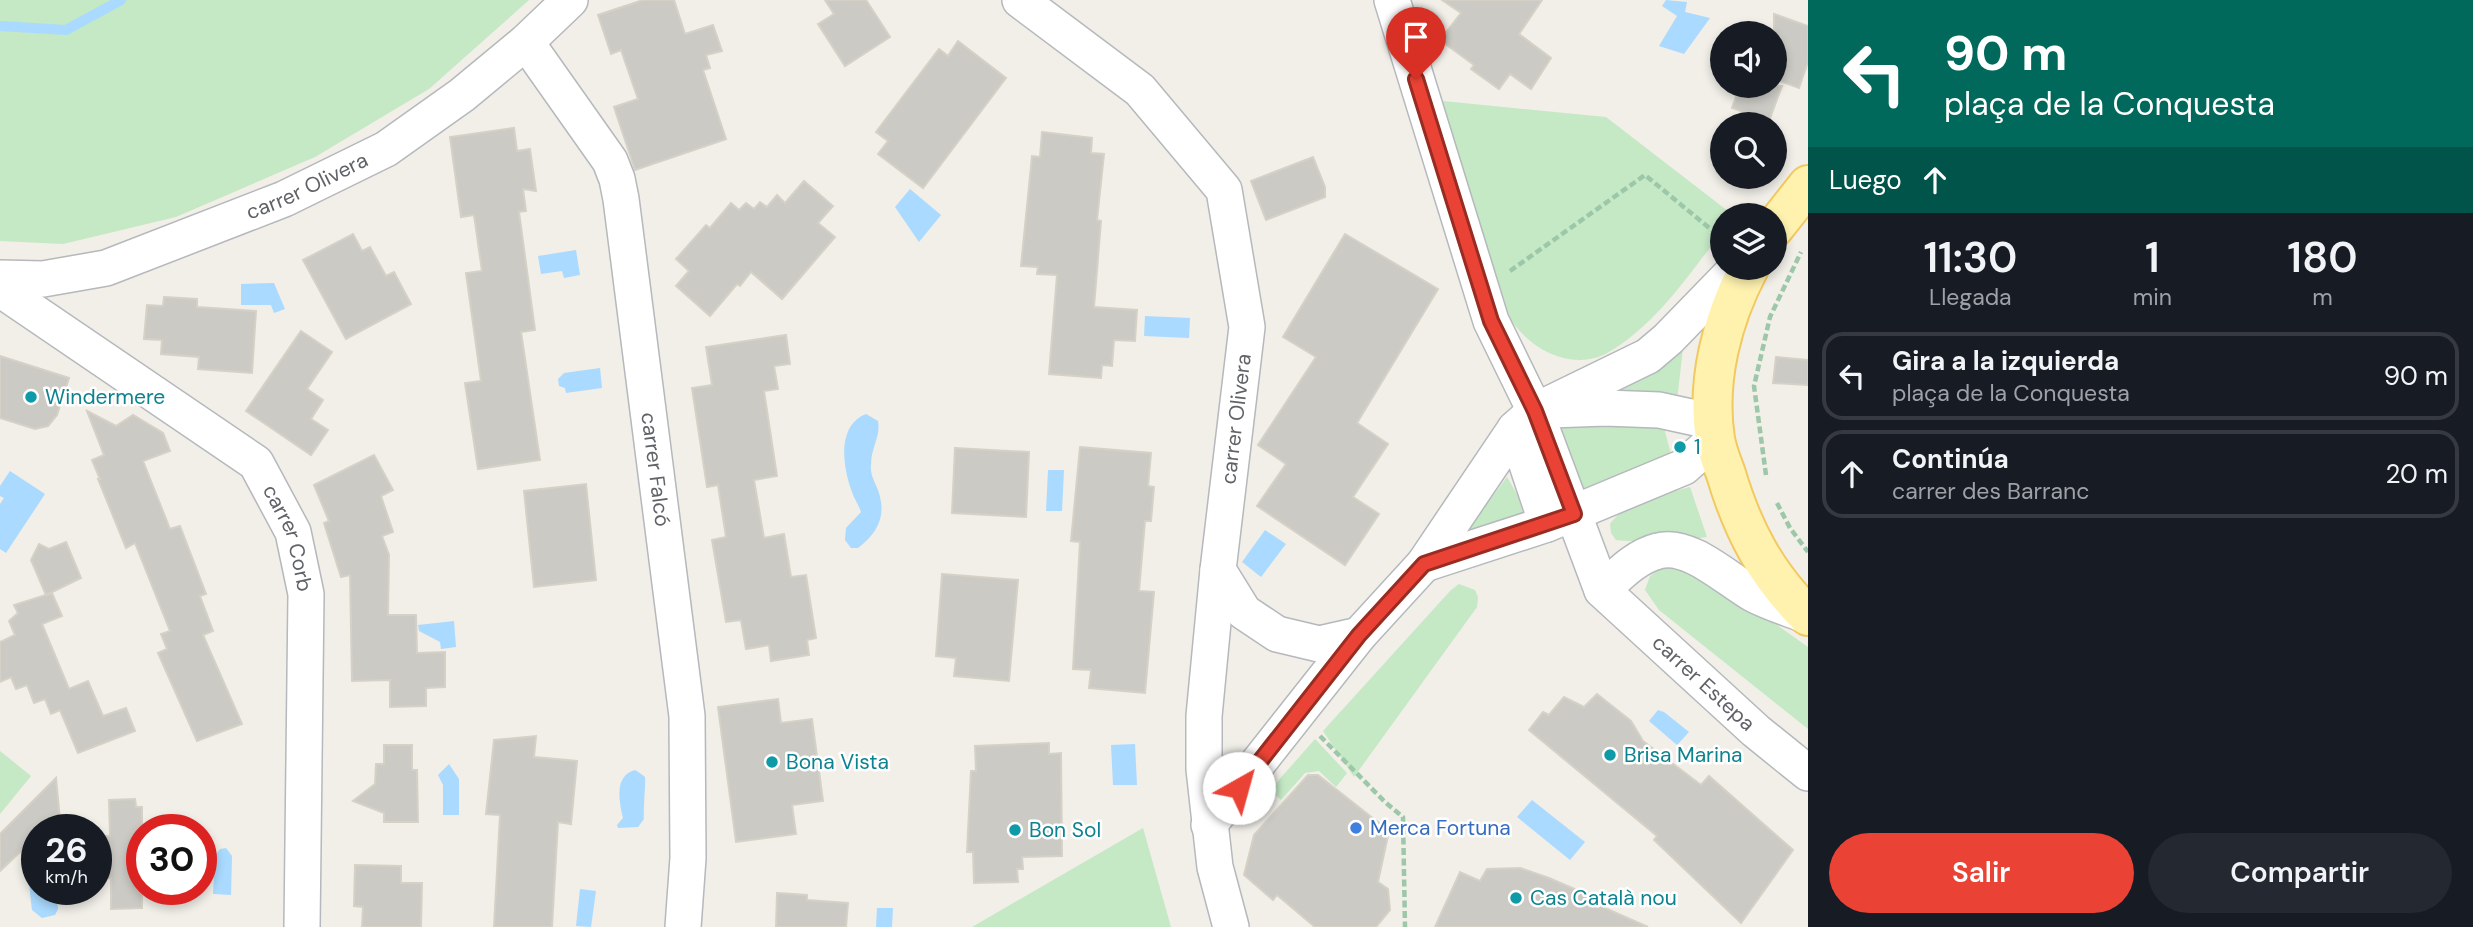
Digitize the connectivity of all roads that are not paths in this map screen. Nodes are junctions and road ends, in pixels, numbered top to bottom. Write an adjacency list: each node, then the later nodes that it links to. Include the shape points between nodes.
1 (570, 0): 4 (street, carrer Olivera)
2 (1020, 0): 15 (street, carrer Olivera, via 1140,90 1224,190 1247,327)
3 (1392, 0): 11 (street)
4 (526, 42): 7 (street, carrer Olivera, via 386,149 284,199 106,268 43,279); 22 (street, carrer Falcó, via 610,161 621,199 687,716 688,858)
5 (1808, 185): 6 (main road)
6 (1790, 235)
7 (0, 278)
8 (1725, 280): 11 (street, via 1648,356)
9 (1743, 280): 12 (main road, via 1731,304 1716,367)
10 (0, 289): 21 (street, carrer Corb, via 256,463 293,532 306,594)
11 (1525, 420): 12 (street, via 1605,408 1659,410); 13 (street); 14 (street)
12 (1715, 431): 13 (street, via 1684,467); 17 (main road, via 1745,529 1772,577)
13 (1561, 519): 14 (street); 16 (street)
14 (1424, 564): 18 (street)
15 (1218, 570): 18 (street, via 1244,612 1277,634 1319,644); 20 (street, carrer Olivera, via 1203,716)
16 (1602, 590): 17 (street, via 1645,556 1661,550 1684,551 1754,595); 19 (street, carrer Estepa)
17 (1808, 616)
18 (1359, 635): 20 (street)
19 (1808, 773)
20 (1209, 825): 23 (street, carrer Olivera)
21 (302, 927)
22 (683, 927)
23 (1231, 927)

